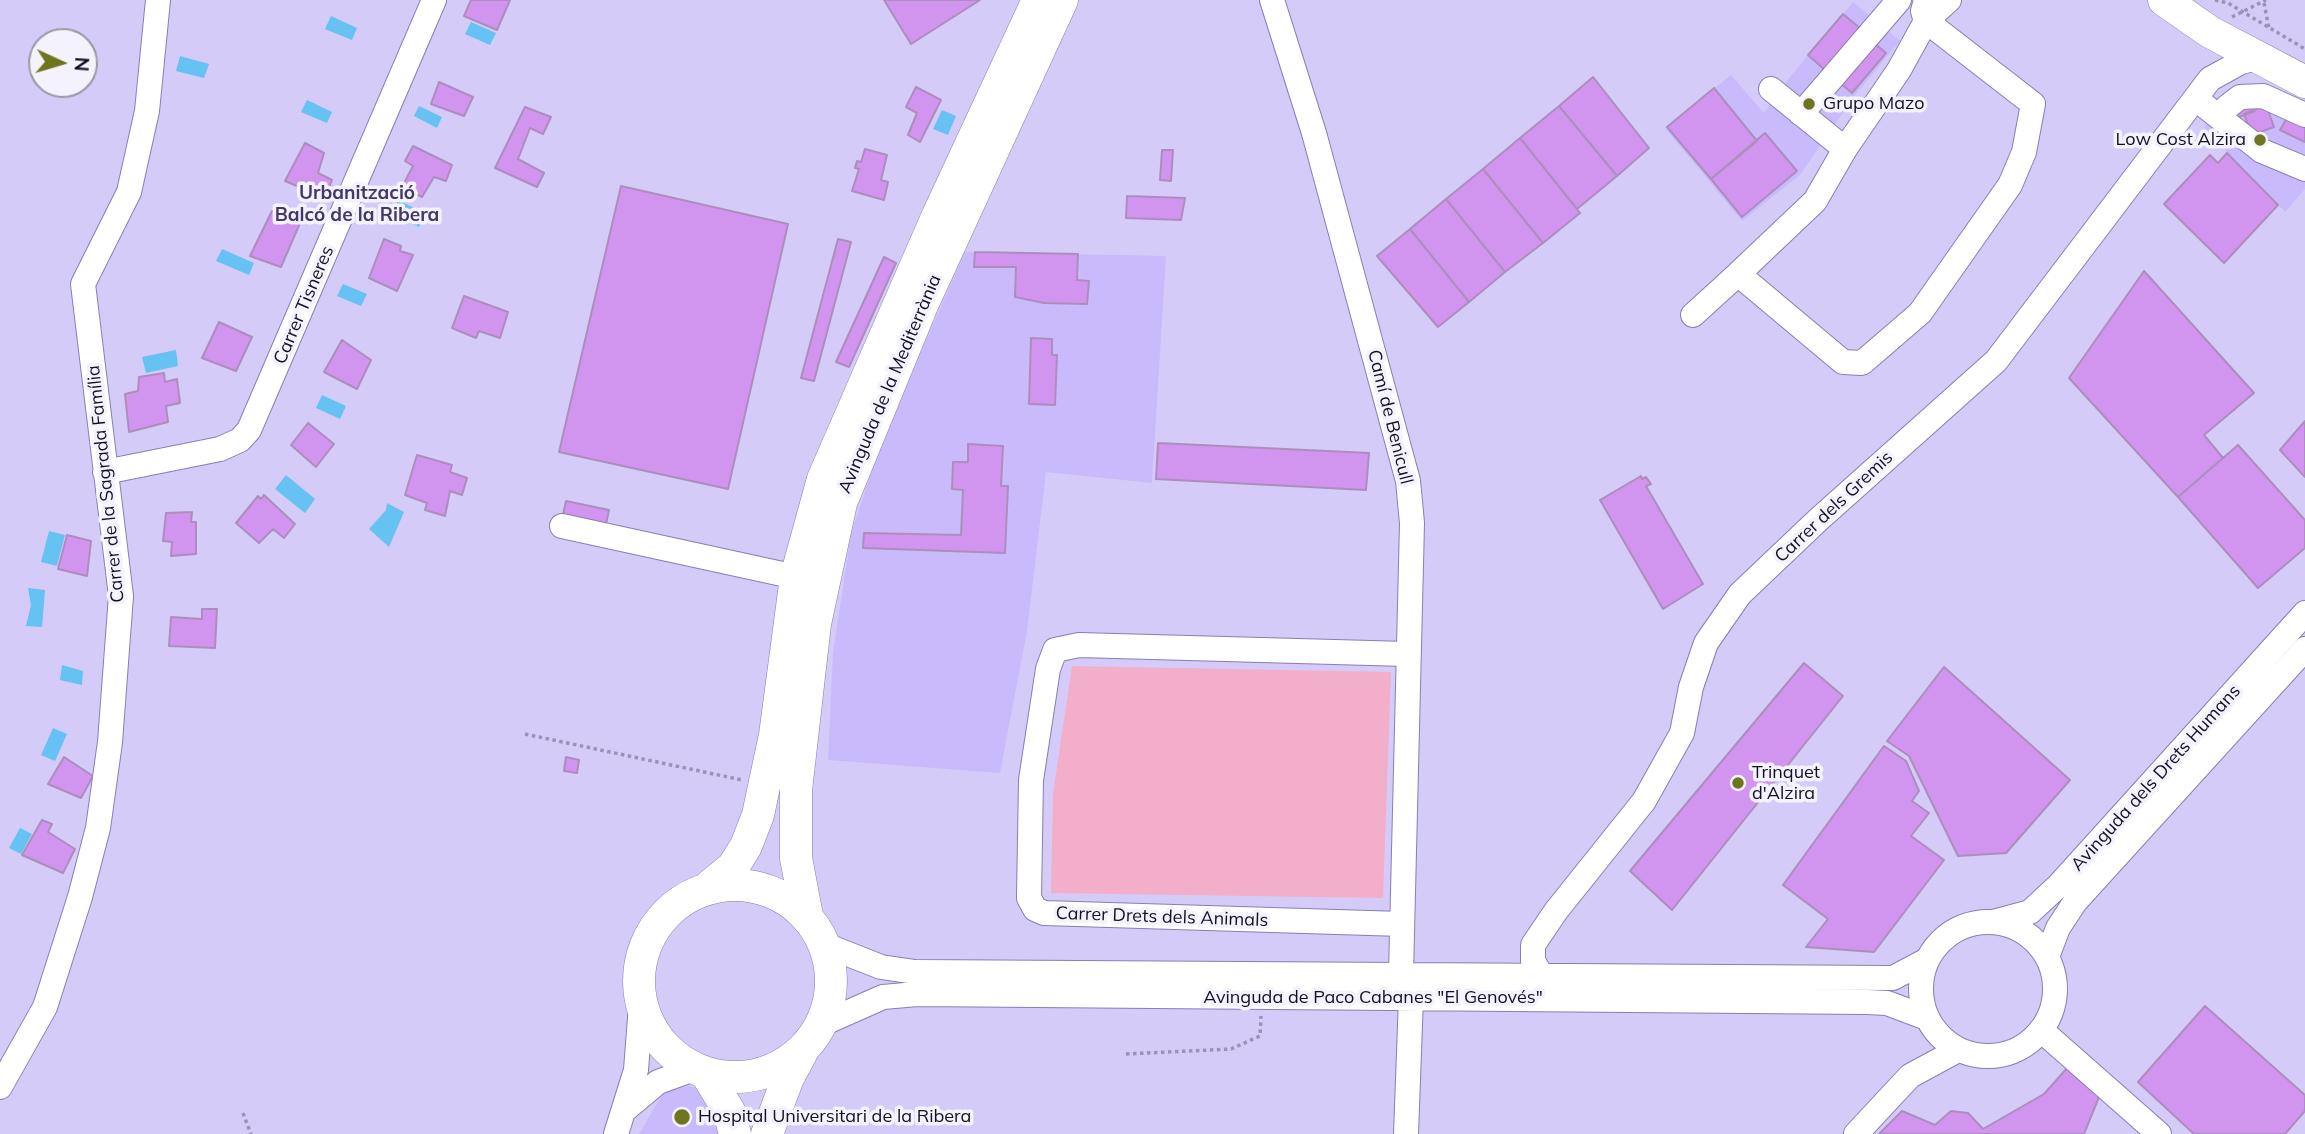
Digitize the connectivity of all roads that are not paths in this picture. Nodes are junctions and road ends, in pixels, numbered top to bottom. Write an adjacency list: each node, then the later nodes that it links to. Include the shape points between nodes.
1 (158, 0): 25 (street, Carrer de la Sagrada Família, via 147,111 128,192 83,284)
2 (434, 0): 25 (street, Carrer Tisneres, via 249,430 220,449)
3 (1038, 0): 27 (main road, Avinguda de la Mediterrània, via 836,446)
4 (1062, 0): 32 (main road, Avinguda de la Mediterrània, via 892,372 838,514 815,624 796,790 796,858)
5 (1272, 0): 30 (street, Camí de Benicull, via 1314,134 1408,481 1412,523)
6 (1899, 0): 18 (street)
7 (1949, 0): 10 (street)
8 (2164, 0): 11 (main road)
9 (2184, 0): 11 (main road)
10 (1926, 11): 21 (street, via 1899,70); 23 (street, via 2033,104 2024,152 2010,185 1920,313 1862,363 1843,362)
11 (2213, 18): 12 (main road); 14 (street)
12 (2276, 47): 13 (main road); 14 (street, Carrer dels Gremis); 15 (main road)
13 (2305, 68)
14 (2210, 79): 17 (street, Carrer dels Gremis)
15 (2305, 82)
16 (1771, 89): 18 (street)
17 (2196, 99): 20 (street); 39 (street, Carrer dels Gremis, via 1996,361 1740,594 1706,643 1682,733 1644,801 1533,945 1533,961)
18 (1801, 114): 21 (street)
19 (2305, 115): 20 (street, via 2263,96 2239,97)
20 (2220, 118): 22 (street, via 2262,151)
21 (1845, 149): 23 (street, via 1815,201)
22 (2305, 169)
23 (1738, 274): 24 (street)
24 (1693, 315)
25 (104, 472): 49 (street, Carrer de la Sagrada Família, via 121,596 98,828 45,1007)
26 (562, 526): 27 (street)
27 (796, 577): 31 (main road, Avinguda de la Mediterrània, via 765,784 746,846 733,867)
28 (2305, 613): 33 (street, Avinguda dels Drets Humans, via 2059,886 2030,912)
29 (2305, 649): 36 (street, Avinguda dels Drets Humans, via 2075,902)
30 (1407, 654): 34 (street, Camí de Benicull); 34 (street, Carrer Drets dels Animals, via 1079,645 1055,650 1031,780 1029,885 1029,898 1035,909 1044,913)
31 (711, 885): 32 (main road, via 766,888 786,897); 41 (main road, via 673,907 655,927 643,951)
32 (807, 916): 35 (main road)
33 (1993, 922): 36 (street, via 2018,929); 37 (street, via 1962,927 1942,939)
34 (1402, 925): 38 (street, Camí de Benicull)
35 (825, 945): 38 (street, Avinguda de Paco Cabanes "El Genovés", via 881,967 915,972); 43 (main road, via 831,971 830,998)
36 (2047, 957): 44 (street, via 2054,979 2054,1002)
37 (1927, 960): 39 (street, Avinguda de Paco Cabanes "El Genovés", via 1893,978); 42 (street, via 1921,995)
38 (1401, 975): 39 (street, Avinguda de Paco Cabanes "El Genovés")
39 (1541, 975)
40 (1411, 998): 42 (street, Avinguda de Paco Cabanes "El Genovés", via 1867,1002 1887,1003); 43 (street, Avinguda de Paco Cabanes "El Genovés", via 917,994 883,997); 54 (street)
41 (641, 1004): 47 (main road, via 661,1042 676,1058); 50 (street, via 636,1070)
42 (1929, 1021): 46 (street, via 1939,1036); 48 (street)
43 (822, 1024): 45 (main road)
44 (2041, 1030): 46 (street, via 2018,1050 1998,1056); 56 (street)
45 (803, 1050): 47 (main road, via 782,1066 758,1075 731,1078); 53 (main road)
46 (1958, 1050): 48 (street)
47 (700, 1071): 50 (street, via 659,1082); 52 (main road, via 729,1111)
48 (1910, 1076): 55 (street)
49 (0, 1087)
50 (626, 1108): 51 (street)
51 (616, 1134)
52 (735, 1134)
53 (767, 1134)
54 (1406, 1134)
55 (1856, 1134)
56 (2159, 1134)

